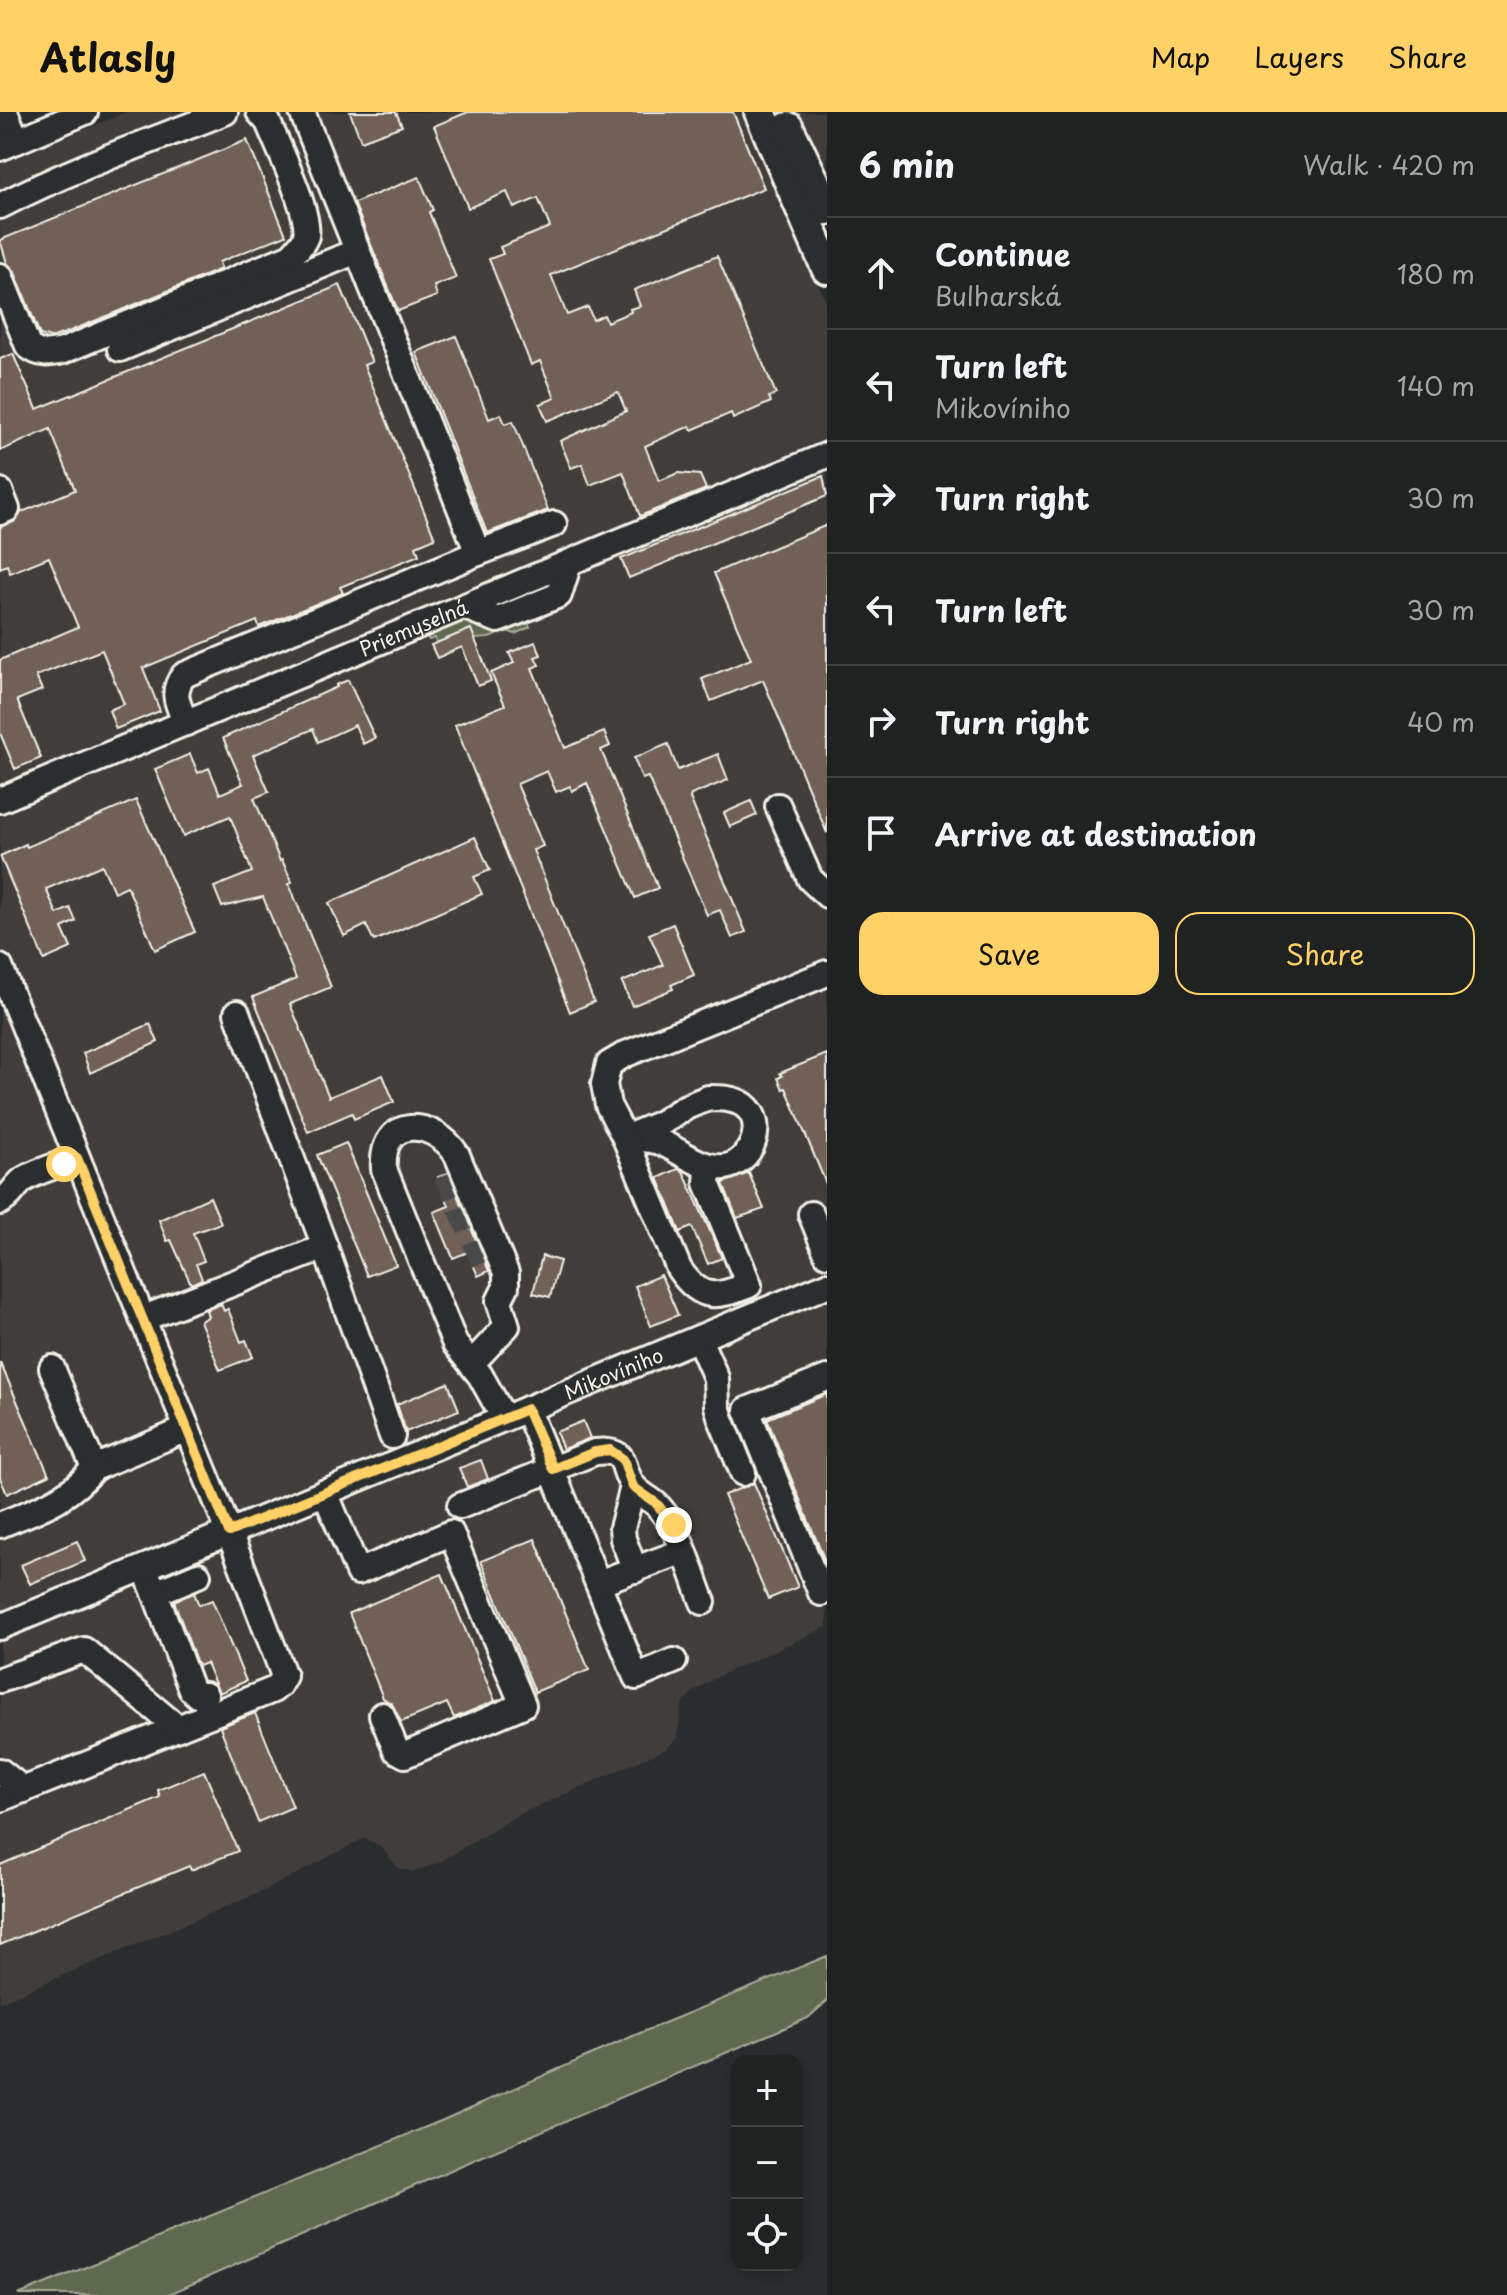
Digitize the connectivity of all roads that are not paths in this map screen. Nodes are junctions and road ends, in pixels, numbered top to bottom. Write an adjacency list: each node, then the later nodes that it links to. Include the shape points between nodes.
1 (5, 112): 8 (street)
2 (85, 112): 8 (street)
3 (225, 112): 9 (street, via 118,152)
4 (259, 112): 13 (street, via 268,122 305,220 306,234 291,256 48,354 28,346)
5 (302, 112): 11 (street)
6 (760, 112): 12 (main road)
7 (780, 112): 10 (main road)
8 (8, 145)
9 (0, 206)
10 (827, 209)
11 (357, 251): 14 (street); 19 (street)
12 (827, 268)
13 (0, 276)
14 (120, 349)
15 (827, 455): 20 (street, Priemyselná)
16 (0, 491): 17 (street, via 7,509)
17 (0, 512)
18 (554, 524): 19 (street)
19 (478, 553): 20 (street, via 184,675 175,697)
20 (186, 723): 21 (street, Priemyselná)
21 (0, 800)
22 (778, 806): 23 (street, via 810,879)
23 (827, 895)
24 (0, 967): 29 (street)
25 (827, 973): 28 (street, via 609,1064 604,1084 608,1105)
26 (237, 1013): 35 (street)
27 (429, 1132): 31 (street); 39 (street, via 449,1143 457,1155 506,1273); 42 (street, via 411,1127 394,1134 382,1151 384,1169 455,1344)
28 (625, 1138): 30 (street, via 658,1141); 30 (street, via 708,1098 745,1106 754,1120 754,1139 746,1157); 30 (street, via 679,1269 690,1286 724,1295 749,1285 707,1183)
29 (77, 1158): 32 (street); 40 (street)
30 (708, 1168)
31 (446, 1174)
32 (9, 1188): 33 (street, via 13,1193)
33 (0, 1202)
34 (811, 1214): 36 (street)
35 (325, 1247): 40 (street); 48 (street)
36 (827, 1254)
37 (487, 1272): 39 (street)
38 (827, 1285): 41 (street, Mikovíniho)
39 (499, 1301): 42 (street, via 507,1326)
40 (142, 1319): 47 (street)
41 (699, 1339): 45 (street, Mikovíniho); 51 (street, via 716,1378 721,1419)
42 (471, 1364): 46 (street)
43 (52, 1368): 49 (street)
44 (827, 1378): 62 (street, via 747,1410 821,1593)
45 (527, 1409): 46 (street, Mikovíniho); 50 (street)
46 (504, 1418): 53 (street, Mikovíniho)
47 (187, 1429): 49 (street); 56 (street)
48 (392, 1436)
49 (94, 1468): 55 (street, via 60,1500)
50 (553, 1469): 52 (street, via 610,1450 623,1459); 54 (street); 61 (street)
51 (743, 1473)
52 (633, 1487): 57 (street, via 674,1525); 59 (street, via 622,1528)
53 (325, 1492): 56 (street, Mikovíniho); 69 (street, via 358,1572 451,1533 523,1705 405,1755 396,1750)
54 (460, 1506)
55 (0, 1525)
56 (229, 1532): 58 (street, Mikovíniho); 70 (street, via 284,1676 273,1690)
57 (684, 1551): 59 (street); 64 (street)
58 (144, 1567): 63 (street); 65 (street, Mikovíniho)
59 (635, 1570): 61 (street)
60 (198, 1575): 63 (street)
61 (598, 1583): 66 (street, via 636,1677)
62 (827, 1590)
63 (155, 1593): 68 (street, via 191,1689)
64 (703, 1602)
65 (0, 1627)
66 (674, 1661)
67 (0, 1680): 70 (street, via 84,1650)
68 (205, 1695)
69 (382, 1715)
70 (178, 1728): 72 (street)
71 (0, 1771): 72 (street)
72 (24, 1790): 73 (street)
73 (0, 1799)

